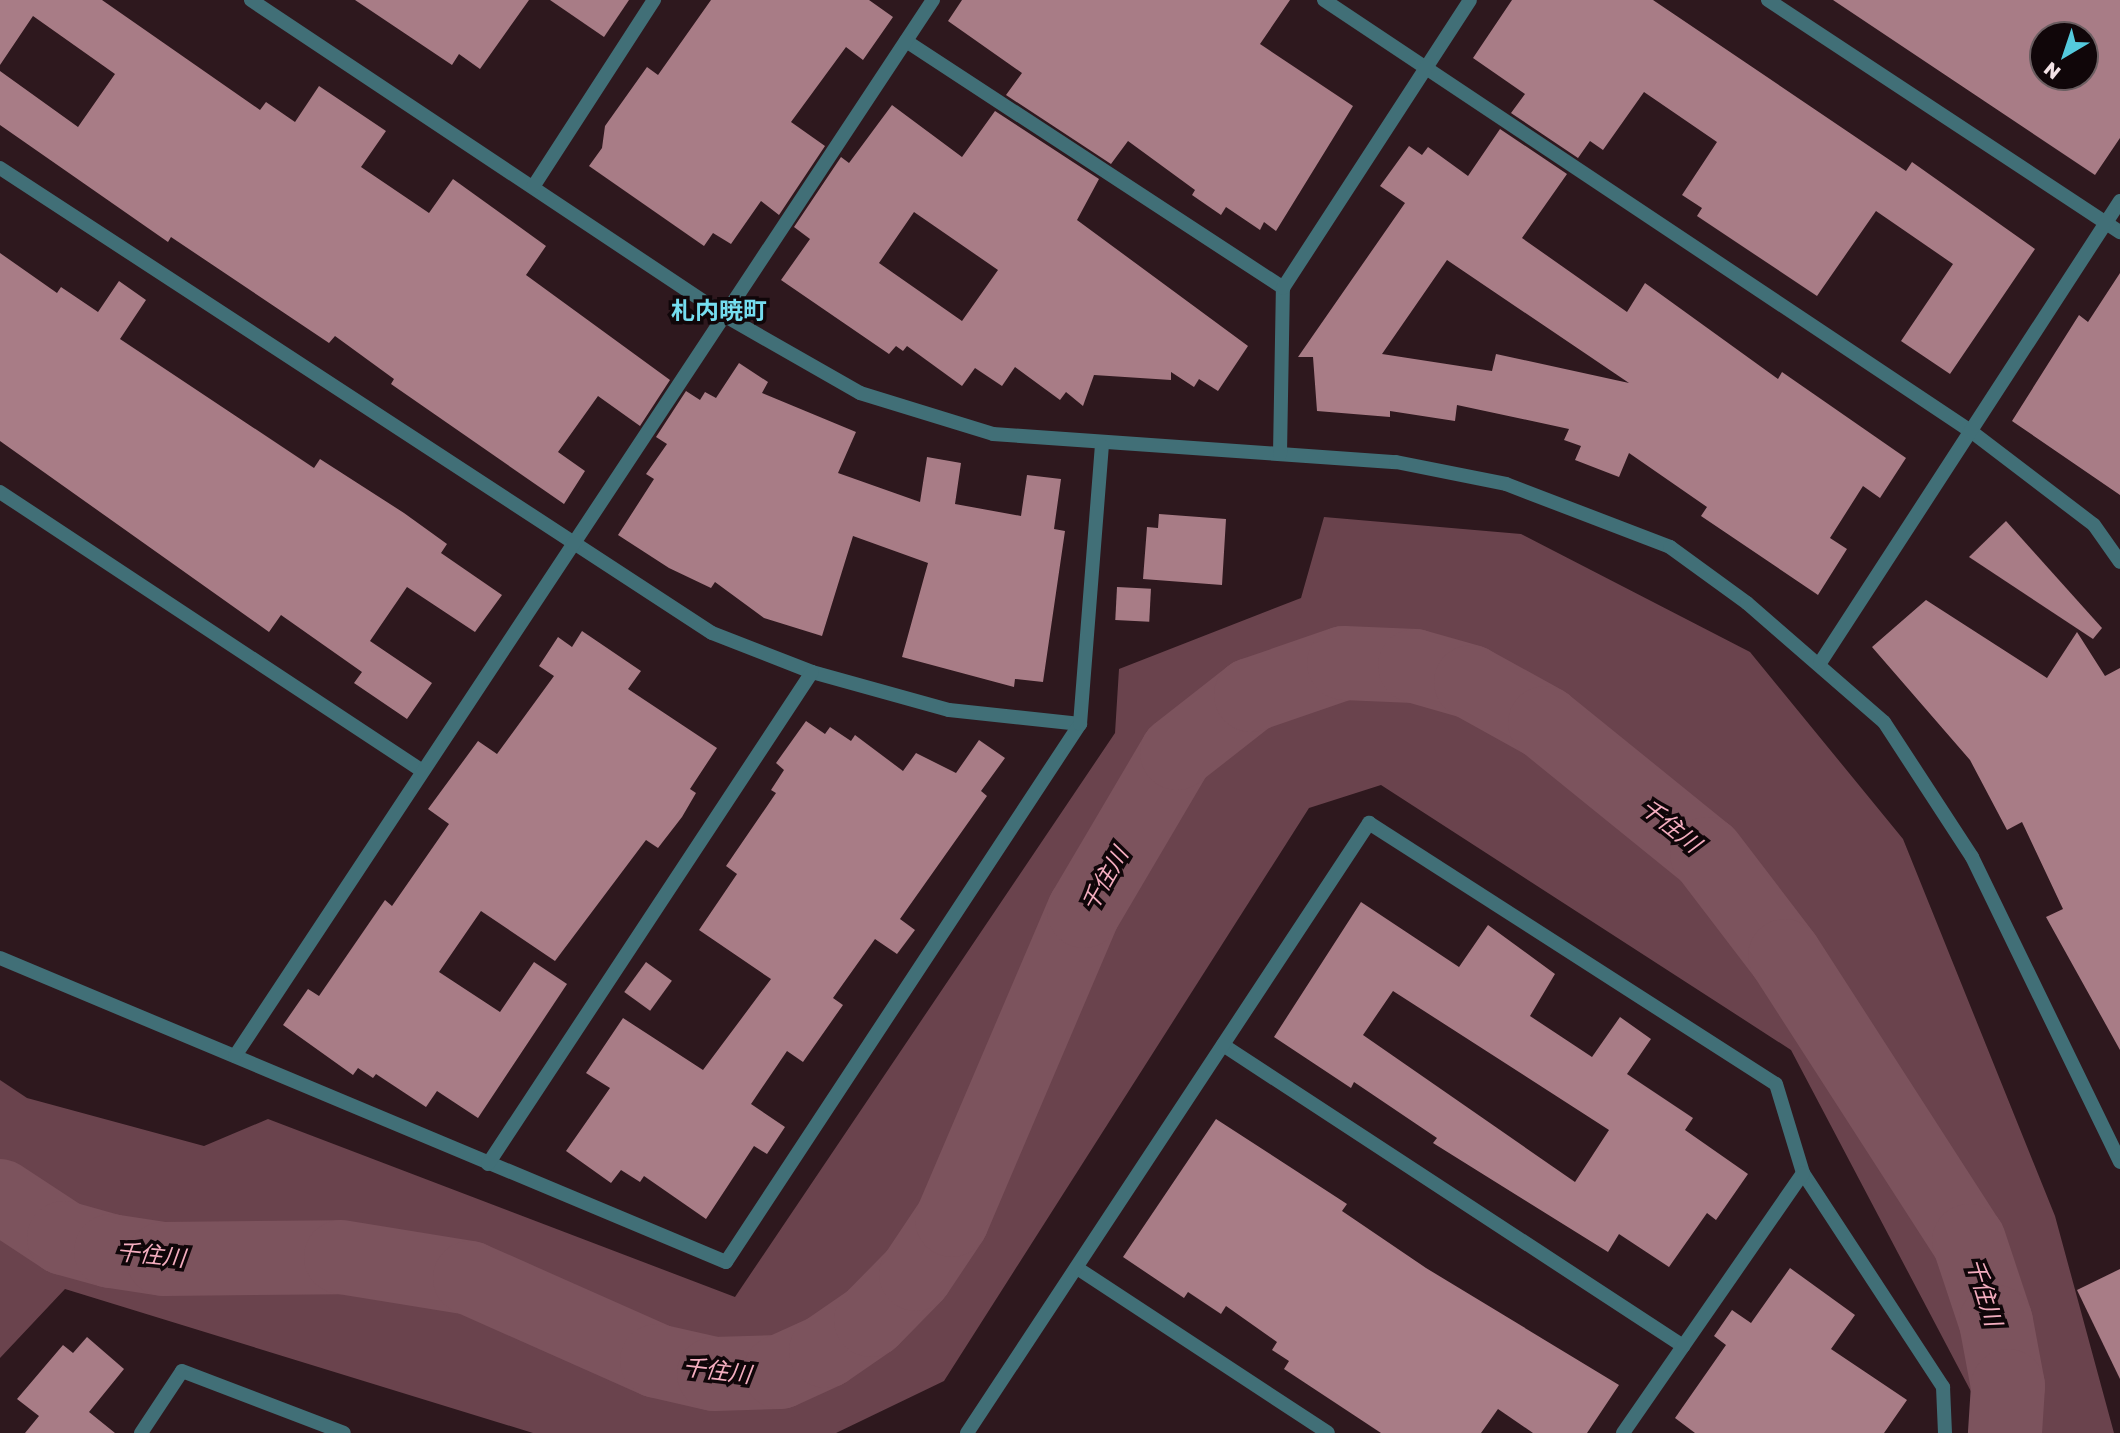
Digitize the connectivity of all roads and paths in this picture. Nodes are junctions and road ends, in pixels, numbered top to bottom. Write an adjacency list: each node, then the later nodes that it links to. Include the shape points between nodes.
1 (251, 0): 10 (street)
2 (654, 0): 10 (street)
3 (933, 0): 7 (street)
4 (1324, 0): 8 (street)
5 (1470, 0): 8 (street)
6 (1768, 0): 12 (street)
7 (906, 41): 14 (street); 15 (street)
8 (1426, 67): 14 (street); 16 (street)
9 (0, 168): 20 (street)
10 (533, 187): 15 (street)
11 (2120, 201): 12 (street)
12 (2107, 222): 13 (street); 16 (street)
13 (2120, 232)
14 (1283, 288): 18 (street)
15 (727, 317): 17 (street, via 860,393 917,414 993,434); 20 (street)
16 (1972, 432): 21 (street, via 2094,525); 22 (street)
17 (1102, 446): 18 (street); 24 (street)
18 (1280, 454): 22 (street, via 1396,462 1506,484 1594,512 1670,547)
19 (0, 492): 25 (street)
20 (575, 547): 23 (street, via 712,633); 25 (street)
21 (2120, 562)
22 (1820, 663): 29 (street, via 1884,722 1972,858)
23 (812, 673): 24 (street, via 949,710); 30 (street)
24 (1080, 724): 30 (street, via 726,1262)
25 (421, 770): 28 (street)
26 (0, 958): 28 (street)
27 (1223, 1045): 31 (street, via 1369,822 1776,1084); 32 (street); 33 (street)
28 (235, 1056): 30 (street)
29 (2120, 1162)
30 (488, 1164)
31 (1803, 1173): 33 (street); 39 (street, via 1943,1387)
32 (1077, 1268): 36 (street); 37 (street)
33 (1683, 1346): 38 (street)
34 (141, 1433): 35 (street, via 182,1371)
35 (344, 1433)
36 (967, 1433)
37 (1328, 1433)
38 (1623, 1433)
39 (1945, 1433)

